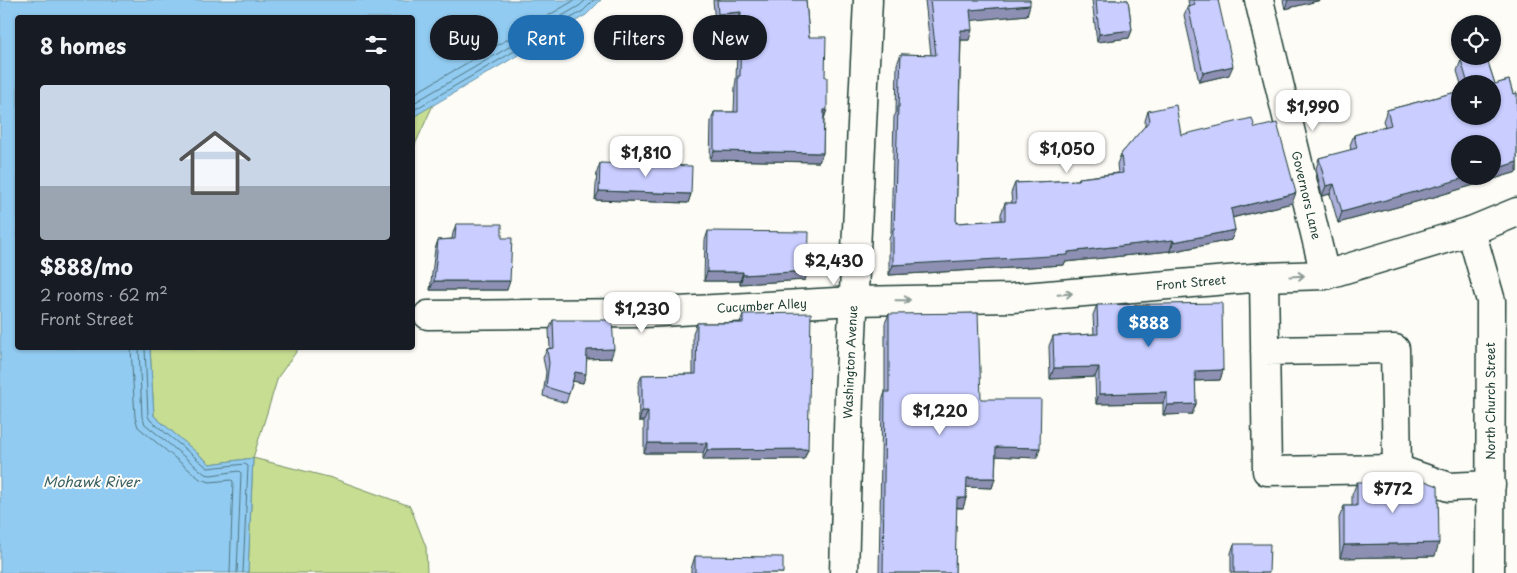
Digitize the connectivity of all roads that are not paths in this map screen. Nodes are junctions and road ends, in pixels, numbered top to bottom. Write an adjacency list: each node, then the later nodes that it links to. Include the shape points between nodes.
1 (868, 0): 7 (street, Washington Avenue)
2 (1259, 0): 5 (street, Governors Lane)
3 (1517, 212): 4 (street, Front Street)
4 (1472, 231): 5 (street, Front Street); 11 (street, North Church Street, via 1491,301)
5 (1325, 275): 6 (street, Front Street, one-way to 5)
6 (1264, 278): 7 (street, Front Street, one-way to 6, via 1012,298); 9 (street)
7 (854, 301): 8 (street, Cucumber Alley, via 637,313); 12 (street, Washington Avenue)
8 (428, 315)
9 (1265, 351): 10 (street, via 1395,349); 10 (street, via 1268,472)
10 (1397, 469): 11 (street, via 1449,487)
11 (1491, 485): 13 (street, North Church Street)
12 (844, 573)
13 (1490, 573)

